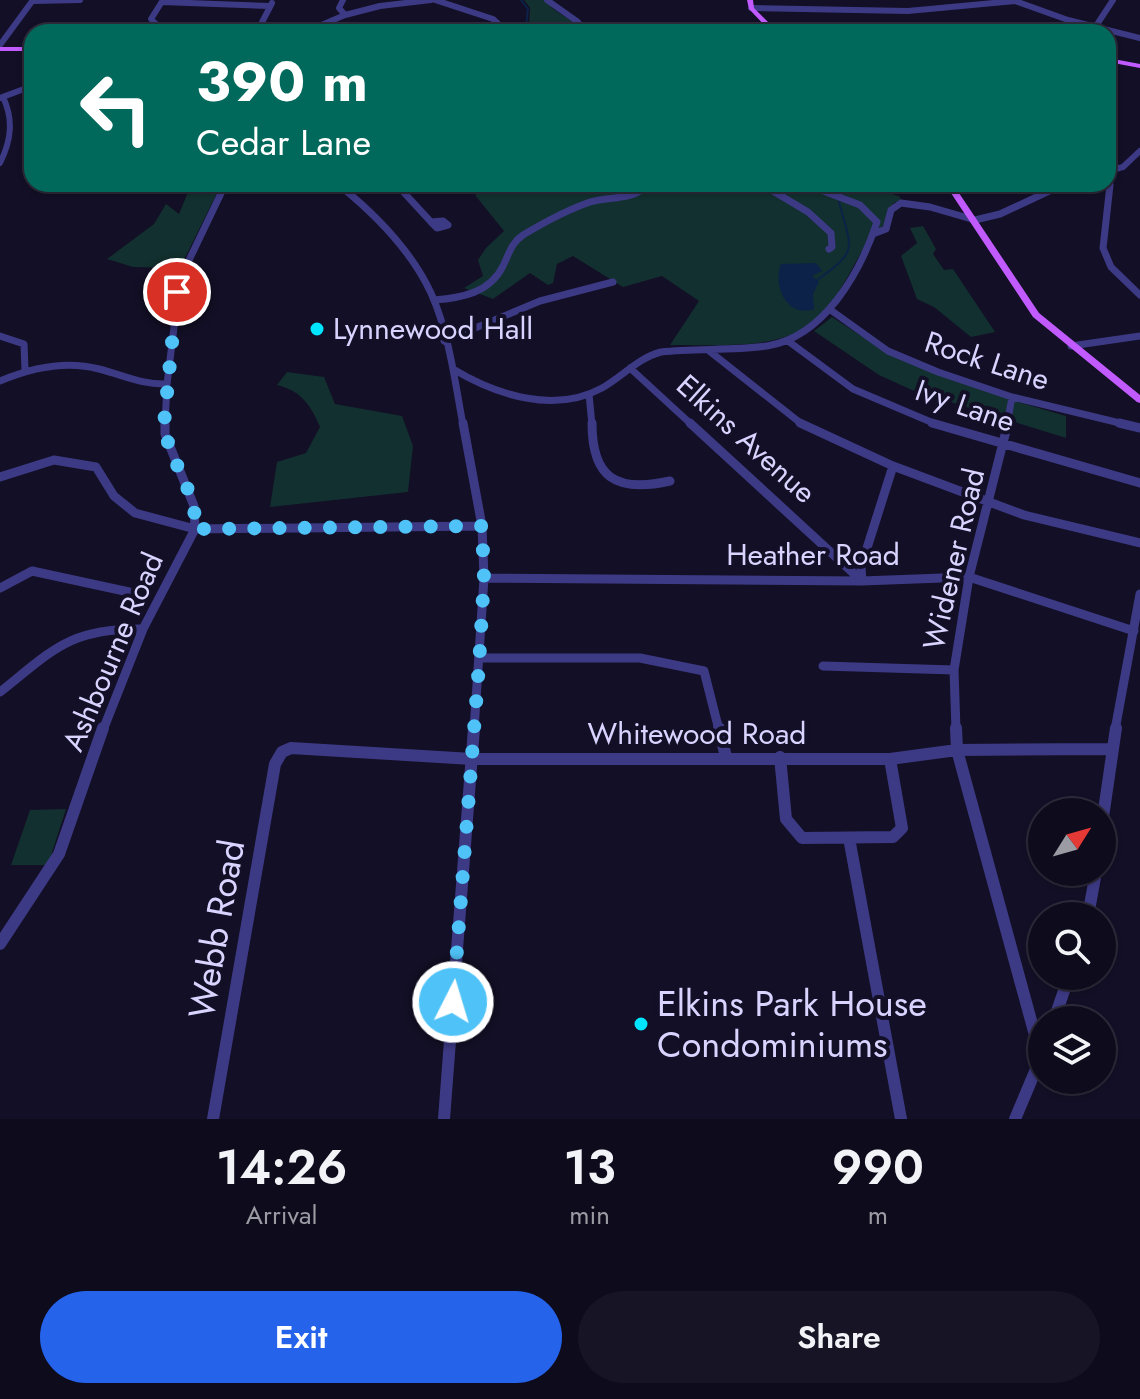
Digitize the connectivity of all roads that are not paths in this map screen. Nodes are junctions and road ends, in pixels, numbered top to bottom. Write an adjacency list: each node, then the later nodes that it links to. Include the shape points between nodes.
1 (80, 0): 7 (street)
2 (343, 0): 11 (street, via 339,8)
3 (433, 0): 11 (street); 15 (street)
4 (547, 0): 16 (street, via 555,11)
5 (1016, 0): 10 (street, via 908,11); 18 (street)
6 (1113, 0): 19 (street)
7 (33, 1): 22 (street)
8 (162, 1): 9 (street); 12 (street, via 151,19)
9 (272, 3): 13 (street)
10 (750, 4): 17 (main road)
11 (345, 15): 14 (street)
12 (156, 24)
13 (260, 24)
14 (324, 24)
15 (498, 24)
16 (581, 24)
17 (768, 24)
18 (1078, 24)
19 (1098, 24)
20 (1116, 34): 21 (street)
21 (1140, 38)
22 (0, 47): 23 (main road)
23 (24, 48)
24 (1116, 62): 25 (main road)
25 (1140, 66)
26 (24, 89): 27 (street)
27 (1, 98): 29 (street, via 12,120)
28 (1140, 151): 30 (street)
29 (0, 163)
30 (1116, 168)
31 (221, 192): 58 (street, Ashbourne Road, via 180,279)
32 (352, 192): 46 (street, via 422,276)
33 (403, 192): 41 (street)
34 (637, 192): 46 (street, via 589,203 524,234 513,242 496,276 477,292)
35 (774, 192): 43 (street, via 831,233)
36 (826, 192): 42 (street, via 875,216)
37 (955, 192): 40 (main road)
38 (1047, 192): 40 (street)
39 (1108, 192): 45 (street, via 1103,248 1111,267)
40 (975, 220): 42 (street, via 901,203 891,210 886,229); 52 (main road, via 1036,315)
41 (431, 222)
42 (873, 234): 47 (street)
43 (829, 249)
44 (613, 282): 50 (street, via 540,301)
45 (1140, 295)
46 (434, 300): 50 (street)
47 (832, 311): 51 (street); 60 (street, Rock Lane, via 895,355)
48 (0, 336): 56 (street, via 24,344)
49 (1140, 336): 52 (street)
50 (444, 341): 55 (street)
51 (788, 341): 53 (street); 63 (street, Ivy Lane, via 854,389)
52 (1071, 346): 61 (main road)
53 (708, 350): 54 (street, via 663,351); 64 (street, via 801,424)
54 (630, 368): 59 (street); 74 (street, Elkins Avenue)
55 (453, 369): 59 (street, via 488,388 520,396); 69 (street)
56 (25, 370): 57 (street); 58 (street, via 77,366 137,383)
57 (0, 381)
58 (167, 384): 70 (street, Ashbourne Road, via 165,434 194,506)
59 (589, 394): 66 (street, via 594,455 603,469 629,484)
60 (1012, 397): 62 (street, Rock Lane); 63 (street, Widener Road)
61 (1140, 400)
62 (1140, 428)
63 (1004, 446): 67 (street, Ivy Lane); 68 (street, Widener Road)
64 (893, 466): 68 (street); 74 (street, via 861,567)
65 (0, 477): 70 (street, via 54,460 96,467 116,501 133,513)
66 (670, 481)
67 (1140, 483)
68 (990, 503): 71 (street); 72 (street, Widener Road)
69 (482, 526): 70 (street); 73 (street)
70 (195, 529): 78 (street, Ashbourne Road)
71 (1140, 543)
72 (969, 577): 74 (street, Heather Road); 79 (street, Heather Road); 82 (street, Widener Road)
73 (484, 578): 74 (street, Heather Road); 80 (street)
74 (862, 581)
75 (0, 588): 76 (street, via 32,571)
76 (129, 592)
77 (1140, 594): 79 (street)
78 (143, 629): 83 (street, via 102,630 79,637); 93 (street, Ashbourne Road, via 59,854)
79 (1134, 631): 84 (street)
80 (479, 658): 87 (street, via 640,658 704,671); 89 (street)
81 (823, 666): 82 (street)
82 (954, 670): 85 (street, Widener Road)
83 (0, 692)
84 (1112, 749): 85 (street, Whitewood Road); 91 (street)
85 (957, 750): 90 (street, Whitewood Road); 94 (street, Widener Road)
86 (282, 752): 89 (street, Whitewood Road, via 298,747); 96 (street, Webb Road, via 275,764)
87 (726, 757): 88 (street, Whitewood Road); 89 (street, Whitewood Road)
88 (780, 757): 90 (street, Whitewood Road); 92 (street, via 786,819 802,838)
89 (472, 759): 97 (street)
90 (890, 759): 92 (street, via 902,828 893,837)
91 (1105, 798)
92 (849, 838): 98 (street)
93 (0, 944)
94 (1028, 1006)
95 (1028, 1089): 99 (street)
96 (213, 1119)
97 (444, 1119)
98 (901, 1119)
99 (1015, 1119)

